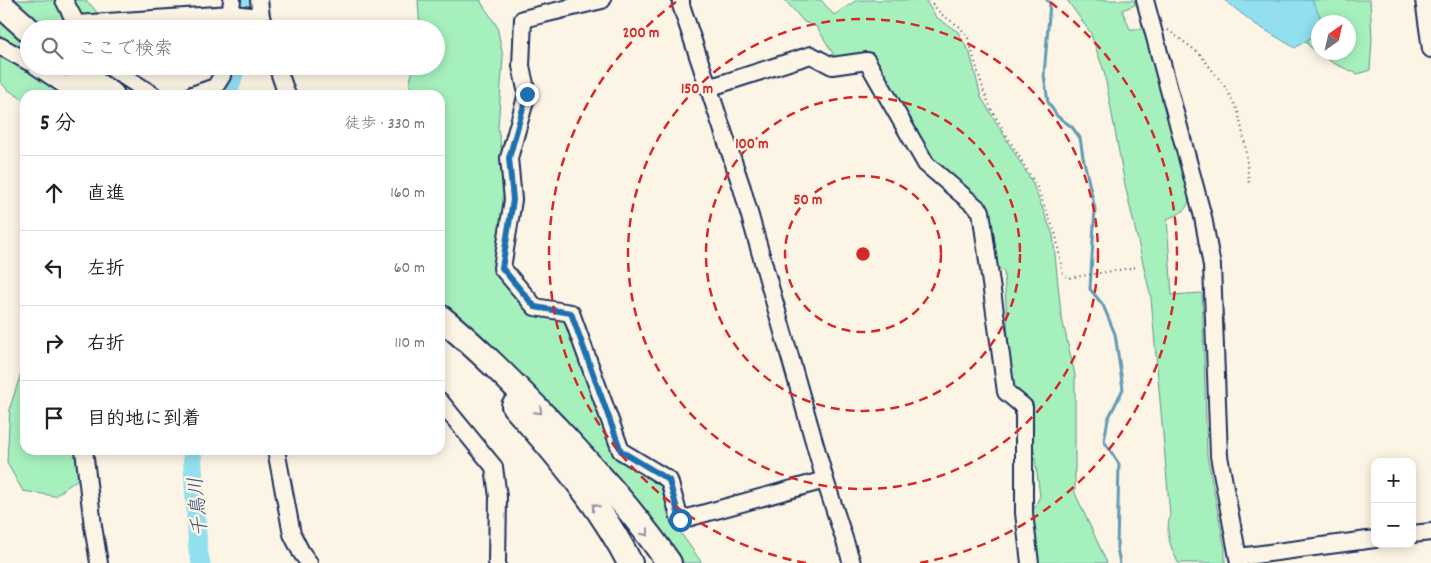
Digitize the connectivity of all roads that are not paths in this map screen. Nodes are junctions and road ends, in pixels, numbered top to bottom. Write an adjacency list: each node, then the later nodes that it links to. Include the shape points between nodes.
1 (64, 0): 9 (street)
2 (259, 0): 12 (street)
3 (602, 0): 33 (street, via 523,19 520,66 527,94 509,158 513,200 502,268 535,307 571,313 621,451 669,480 680,520)
4 (681, 0): 22 (street)
5 (1145, 0): 37 (street, via 1203,217 1212,266 1219,456)
6 (1424, 0): 15 (street)
7 (0, 4): 13 (highway)
8 (232, 14): 10 (street); 11 (street)
9 (75, 20)
10 (155, 20)
11 (256, 20)
12 (260, 20)
13 (20, 22)
14 (0, 46): 16 (street)
15 (1431, 49)
16 (20, 57)
17 (49, 75): 23 (street)
18 (83, 75): 24 (highway)
19 (122, 75): 25 (street)
20 (222, 75): 26 (street, via 215,87)
21 (280, 75): 27 (street)
22 (708, 88): 33 (street, via 742,188); 44 (street, via 811,55 832,66 867,61 926,164 981,211 1006,392 1024,407 1024,513)
23 (72, 90)
24 (104, 90)
25 (145, 90)
26 (206, 90)
27 (285, 90)
28 (445, 321): 42 (highway, one-way to 42, via 581,454)
29 (445, 335): 41 (highway, one-way to 29, via 568,470 529,423)
30 (445, 407): 40 (street, via 494,467 498,497)
31 (85, 455): 38 (street)
32 (277, 455): 39 (street, via 292,534)
33 (826, 480): 43 (street)
34 (1431, 532): 35 (street)
35 (1416, 534)
36 (1371, 540): 37 (street)
37 (1239, 560)
38 (99, 563)
39 (310, 563)
40 (498, 563)
41 (630, 563)
42 (669, 563)
43 (852, 563)
44 (1030, 563)

